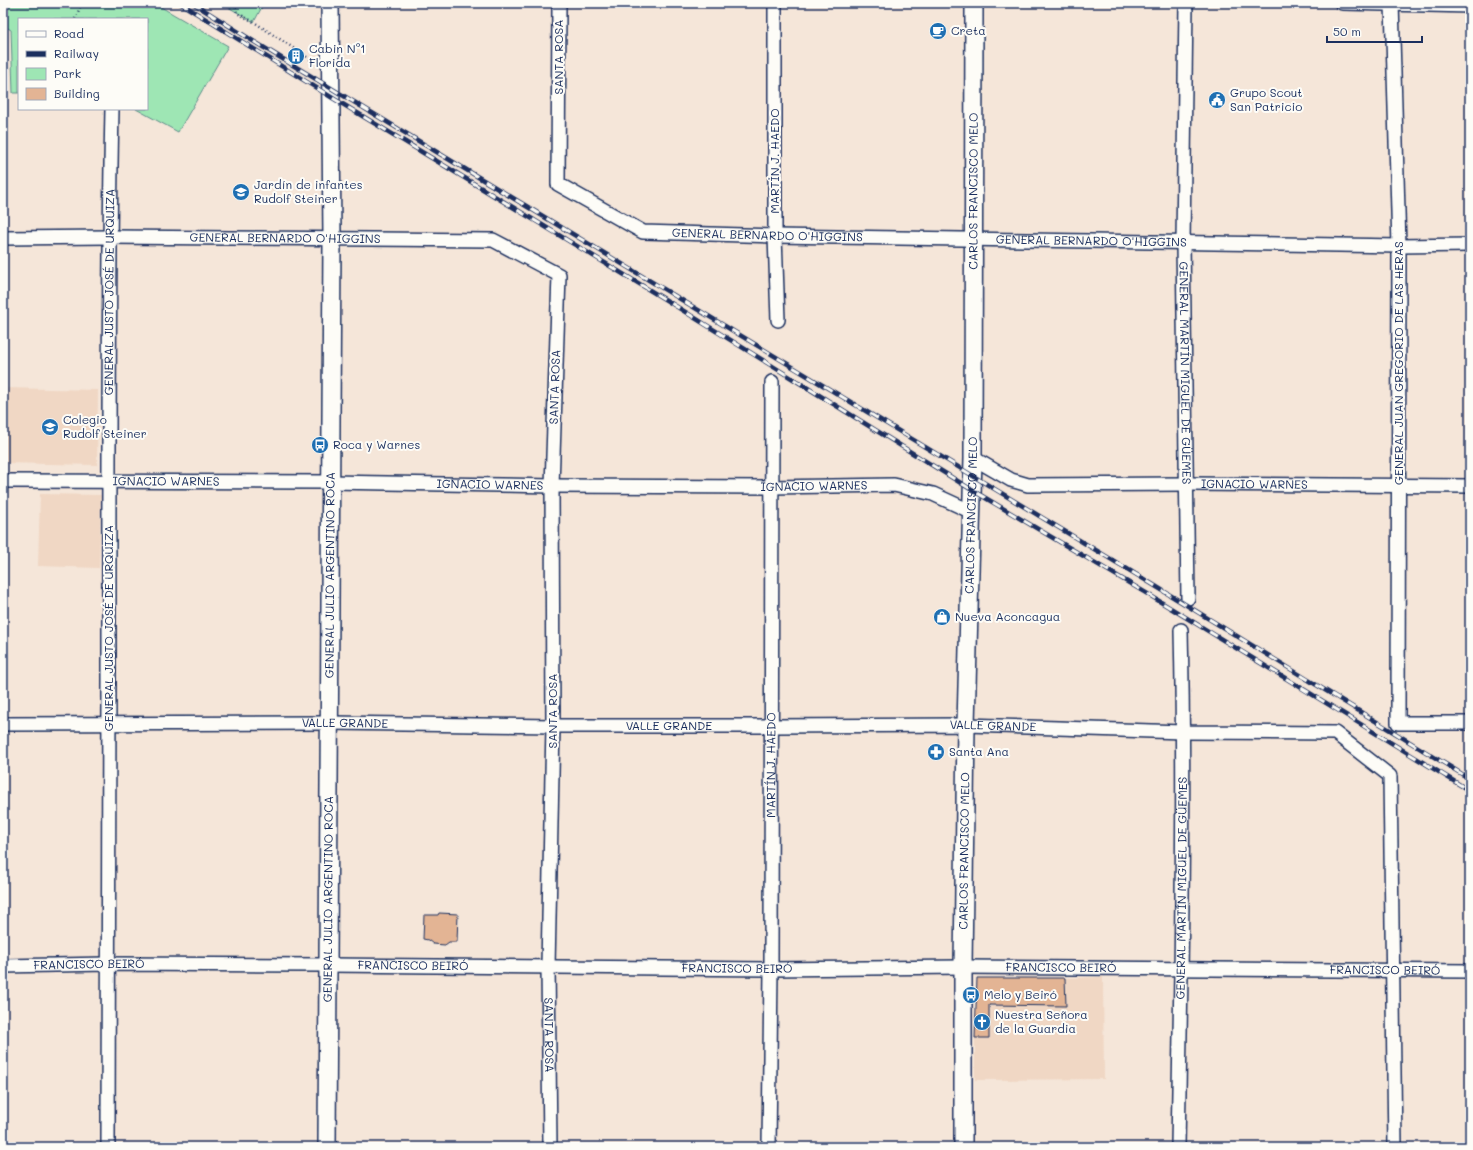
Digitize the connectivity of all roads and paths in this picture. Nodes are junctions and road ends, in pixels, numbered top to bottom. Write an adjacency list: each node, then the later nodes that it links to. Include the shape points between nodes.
1 (82, 3): 11 (path)
2 (235, 3): 12 (path, via 237,13)
3 (330, 3): 12 (street, GENERAL JULIO ARGENTINO ROCA)
4 (559, 3): 14 (street, SANTA ROSA)
5 (775, 3): 15 (street, MARTÍN J. HAEDO)
6 (974, 3): 19 (street, CARLOS FRANCISCO MELO)
7 (1186, 3): 20 (street, GENERAL MARTÍN MIGUEL DE GÜEMES)
8 (1342, 3): 9 (street)
9 (1392, 4): 10 (street); 22 (street, GENERAL JUAN GREGORIO DE LAS HERAS)
10 (1470, 6)
11 (75, 18)
12 (330, 72): 18 (street, GENERAL JULIO ARGENTINO ROCA)
13 (112, 110): 16 (street, GENERAL JUSTO JOSÉ DE URQUIZA)
14 (558, 184): 15 (street, GENERAL BERNARDO O'HIGGINS, via 643,232)
15 (775, 236): 19 (street, GENERAL BERNARDO O'HIGGINS); 24 (street, MARTÍN J. HAEDO)
16 (109, 237): 17 (street, GENERAL BERNARDO O'HIGGINS); 18 (street, GENERAL BERNARDO O'HIGGINS); 28 (street, GENERAL JUSTO JOSÉ DE URQUIZA)
17 (3, 238)
18 (332, 240): 23 (street, GENERAL BERNARDO O'HIGGINS, via 493,240); 29 (street, GENERAL JULIO ARGENTINO ROCA)
19 (973, 240): 20 (street, GENERAL BERNARDO O'HIGGINS); 26 (street, CARLOS FRANCISCO MELO)
20 (1183, 243): 22 (street, GENERAL BERNARDO O'HIGGINS); 30 (street, GENERAL MARTÍN MIGUEL DE GÜEMES)
21 (1470, 245): 22 (street, GENERAL BERNARDO O'HIGGINS)
22 (1399, 246): 31 (street, GENERAL JUAN GREGORIO DE LAS HERAS)
23 (560, 275): 32 (street, SANTA ROSA)
24 (778, 320)
25 (772, 382): 34 (street, MARTÍN J. HAEDO)
26 (973, 458): 30 (street, IGNACIO WARNES, via 1012,480 1028,485); 35 (street, CARLOS FRANCISCO MELO)
27 (3, 482): 28 (street, IGNACIO WARNES)
28 (109, 482): 29 (street, IGNACIO WARNES); 42 (street, GENERAL JUSTO JOSÉ DE URQUIZA)
29 (330, 482): 32 (street, IGNACIO WARNES); 38 (street, GENERAL JULIO ARGENTINO ROCA)
30 (1187, 484): 31 (street, IGNACIO WARNES); 36 (street, GENERAL MARTÍN MIGUEL DE GÜEMES)
31 (1399, 485): 33 (street, IGNACIO WARNES); 39 (street, GENERAL JUAN GREGORIO DE LAS HERAS, via 1398,723)
32 (552, 486): 34 (street, IGNACIO WARNES); 43 (street, SANTA ROSA)
33 (1470, 486)
34 (771, 487): 35 (street, IGNACIO WARNES, via 894,486 933,494); 44 (street, MARTÍN J. HAEDO)
35 (972, 512): 41 (street, CARLOS FRANCISCO MELO)
36 (1188, 598)
37 (1180, 630): 45 (street, GENERAL MARTÍN MIGUEL DE GÜEMES)
38 (330, 723): 42 (street, VALLE GRANDE); 43 (street, VALLE GRANDE); 47 (street, GENERAL JULIO ARGENTINO ROCA)
39 (1470, 723)
40 (3, 724): 42 (street, VALLE GRANDE)
41 (966, 724): 44 (street, VALLE GRANDE); 45 (street, VALLE GRANDE); 50 (street, CARLOS FRANCISCO MELO)
42 (108, 725): 46 (street, GENERAL JUSTO JOSÉ DE URQUIZA)
43 (553, 726): 44 (street, VALLE GRANDE); 49 (street, SANTA ROSA)
44 (772, 726): 51 (street, MARTÍN J. HAEDO)
45 (1183, 732): 52 (street, GENERAL MARTÍN MIGUEL DE GÜEMES); 53 (street, VALLE GRANDE, via 1336,733 1390,776)
46 (107, 964): 47 (street, FRANCISCO BEIRÓ); 48 (street, FRANCISCO BEIRÓ); 55 (street, GENERAL JUSTO JOSÉ DE URQUIZA)
47 (328, 965): 49 (street, FRANCISCO BEIRÓ); 56 (street, GENERAL JULIO ARGENTINO ROCA)
48 (3, 966)
49 (548, 966): 51 (street, FRANCISCO BEIRÓ); 57 (street, SANTA ROSA)
50 (963, 966): 51 (street, FRANCISCO BEIRÓ); 52 (street, FRANCISCO BEIRÓ); 59 (street, CARLOS FRANCISCO MELO)
51 (771, 969): 58 (street, MARTÍN J. HAEDO)
52 (1181, 969): 53 (street, FRANCISCO BEIRÓ); 60 (street, GENERAL MARTÍN MIGUEL DE GÜEMES)
53 (1393, 970): 54 (street, FRANCISCO BEIRÓ); 61 (street)
54 (1470, 971)
55 (108, 1147)
56 (328, 1147)
57 (550, 1147)
58 (769, 1147)
59 (963, 1147)
60 (1178, 1147)
61 (1394, 1147)

